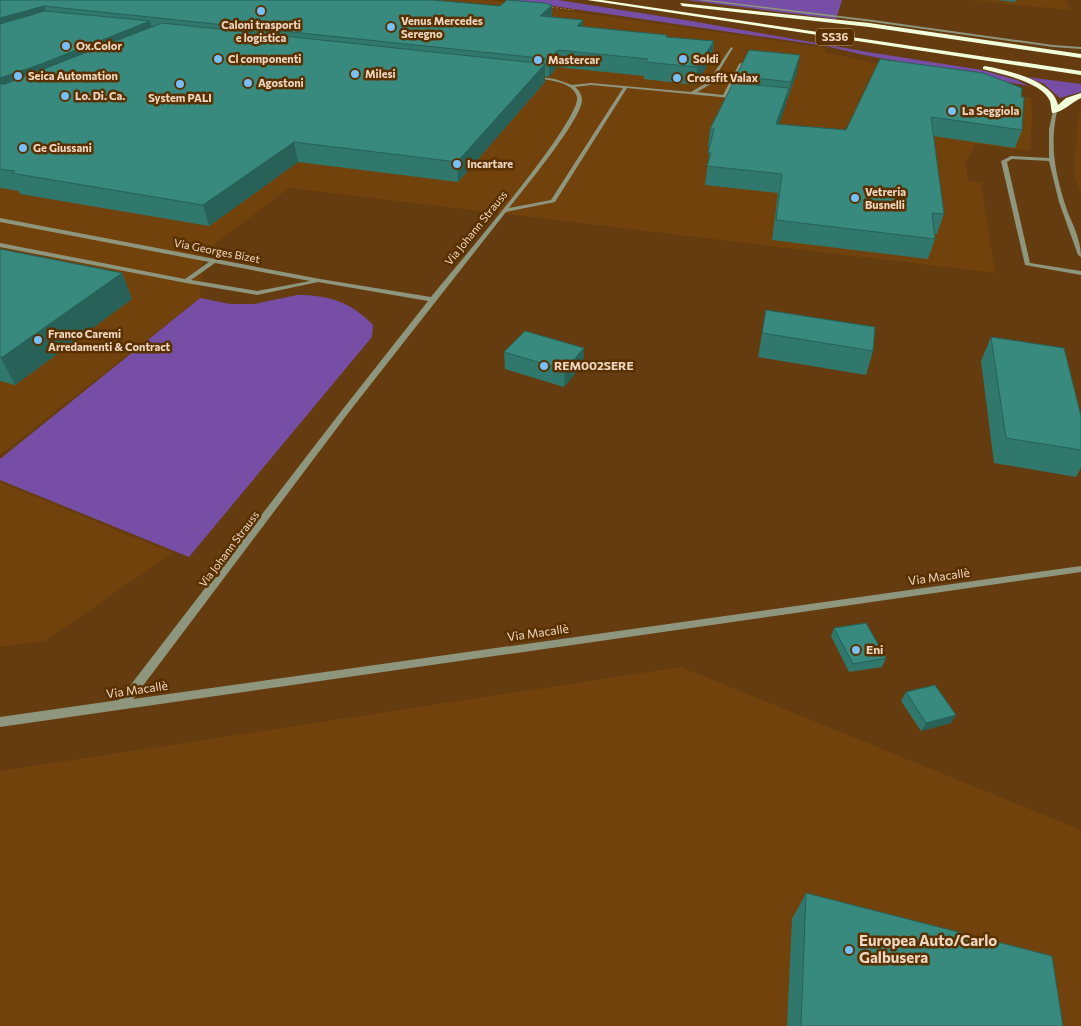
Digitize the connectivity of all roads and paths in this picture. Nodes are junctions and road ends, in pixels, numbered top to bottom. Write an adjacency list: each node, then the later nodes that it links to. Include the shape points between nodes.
1 (590, 0): 3 (highway, SS36)
2 (700, 0): 8 (street)
3 (631, 6): 4 (highway, via 652,13); 13 (highway, SS36)
4 (820, 42)
5 (839, 45): 7 (highway)
6 (731, 48): 17 (street, via 710,83)
7 (860, 48)
8 (1081, 48)
9 (1081, 54): 10 (highway, SS36, via 869,25 672,4)
10 (1081, 63)
11 (741, 64): 18 (street)
12 (980, 67): 21 (highway, via 1034,79 1047,92)
13 (1081, 73)
14 (527, 76): 15 (street)
15 (572, 86): 16 (street); 23 (street, Via Johann Strauss, via 579,94 580,103 572,120)
16 (626, 87): 17 (street); 23 (street, via 553,201)
17 (692, 93): 18 (street)
18 (725, 96): 20 (street)
19 (1081, 96): 21 (highway)
20 (743, 98)
21 (1055, 111): 22 (street, via 1050,133)
22 (1051, 160): 26 (street); 28 (lane, via 1004,160 1027,264)
23 (504, 211): 31 (street, Via Johann Strauss)
24 (0, 220): 27 (street, Via Georges Bizet)
25 (0, 245): 29 (street)
26 (1081, 255)
27 (214, 261): 29 (street); 30 (street, Via Georges Bizet)
28 (1081, 273)
29 (186, 280): 30 (street, via 257,293)
30 (320, 281): 31 (street, Via Georges Bizet)
31 (431, 299): 33 (street, Via Johann Strauss)
32 (1080, 569): 33 (street, Via Macallè)
33 (123, 704): 34 (street, Via Macallè)
34 (0, 722)

